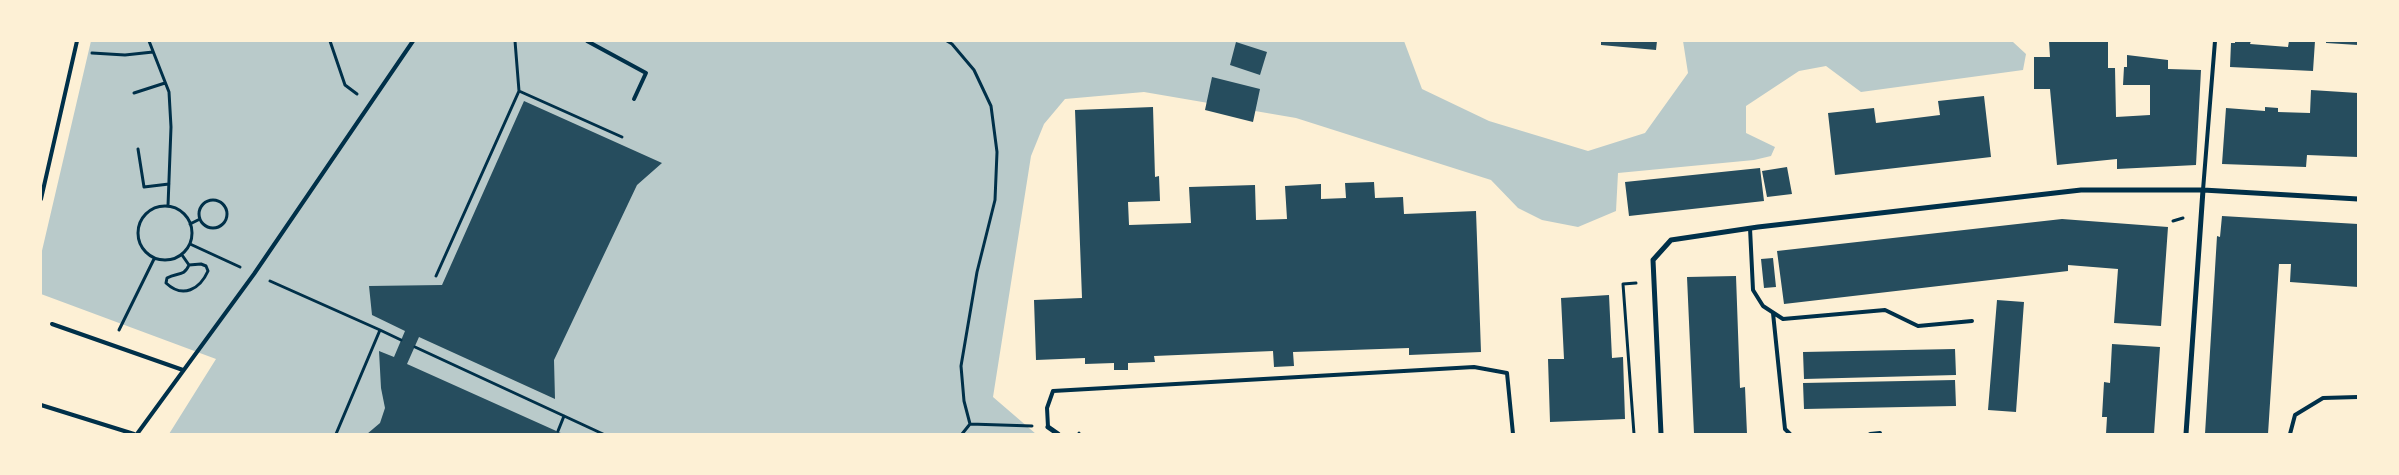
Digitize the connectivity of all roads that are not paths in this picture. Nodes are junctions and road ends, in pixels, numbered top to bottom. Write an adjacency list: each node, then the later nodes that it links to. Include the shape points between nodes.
1 (77, 41): 7 (lane)
2 (413, 41): 13 (lane, via 254,274)
3 (587, 41): 5 (lane, via 646,73)
4 (2215, 41): 6 (lane)
5 (634, 99)
6 (2203, 190): 8 (street); 9 (street, via 2081,190); 24 (street)
7 (41, 199)
8 (2358, 200)
9 (1750, 228): 10 (lane, via 1753,290 1763,306); 21 (street, via 1671,240 1653,260)
10 (1773, 313): 11 (lane, via 1783,319 1885,310 1918,326); 22 (lane, via 1786,429)
11 (1972, 321)
12 (52, 324): 13 (lane)
13 (183, 370): 18 (lane)
14 (2358, 396): 25 (lane, via 2323,398 2295,415)
15 (41, 405): 18 (lane)
16 (1048, 427): 19 (street); 20 (lane, via 1047,408 1053,391 1474,367 1507,373)
17 (1880, 433): 23 (lane)
18 (136, 434)
19 (1058, 434)
20 (1513, 434)
21 (1661, 434)
22 (1790, 434)
23 (1870, 434)
24 (2186, 434)
25 (2290, 434)

